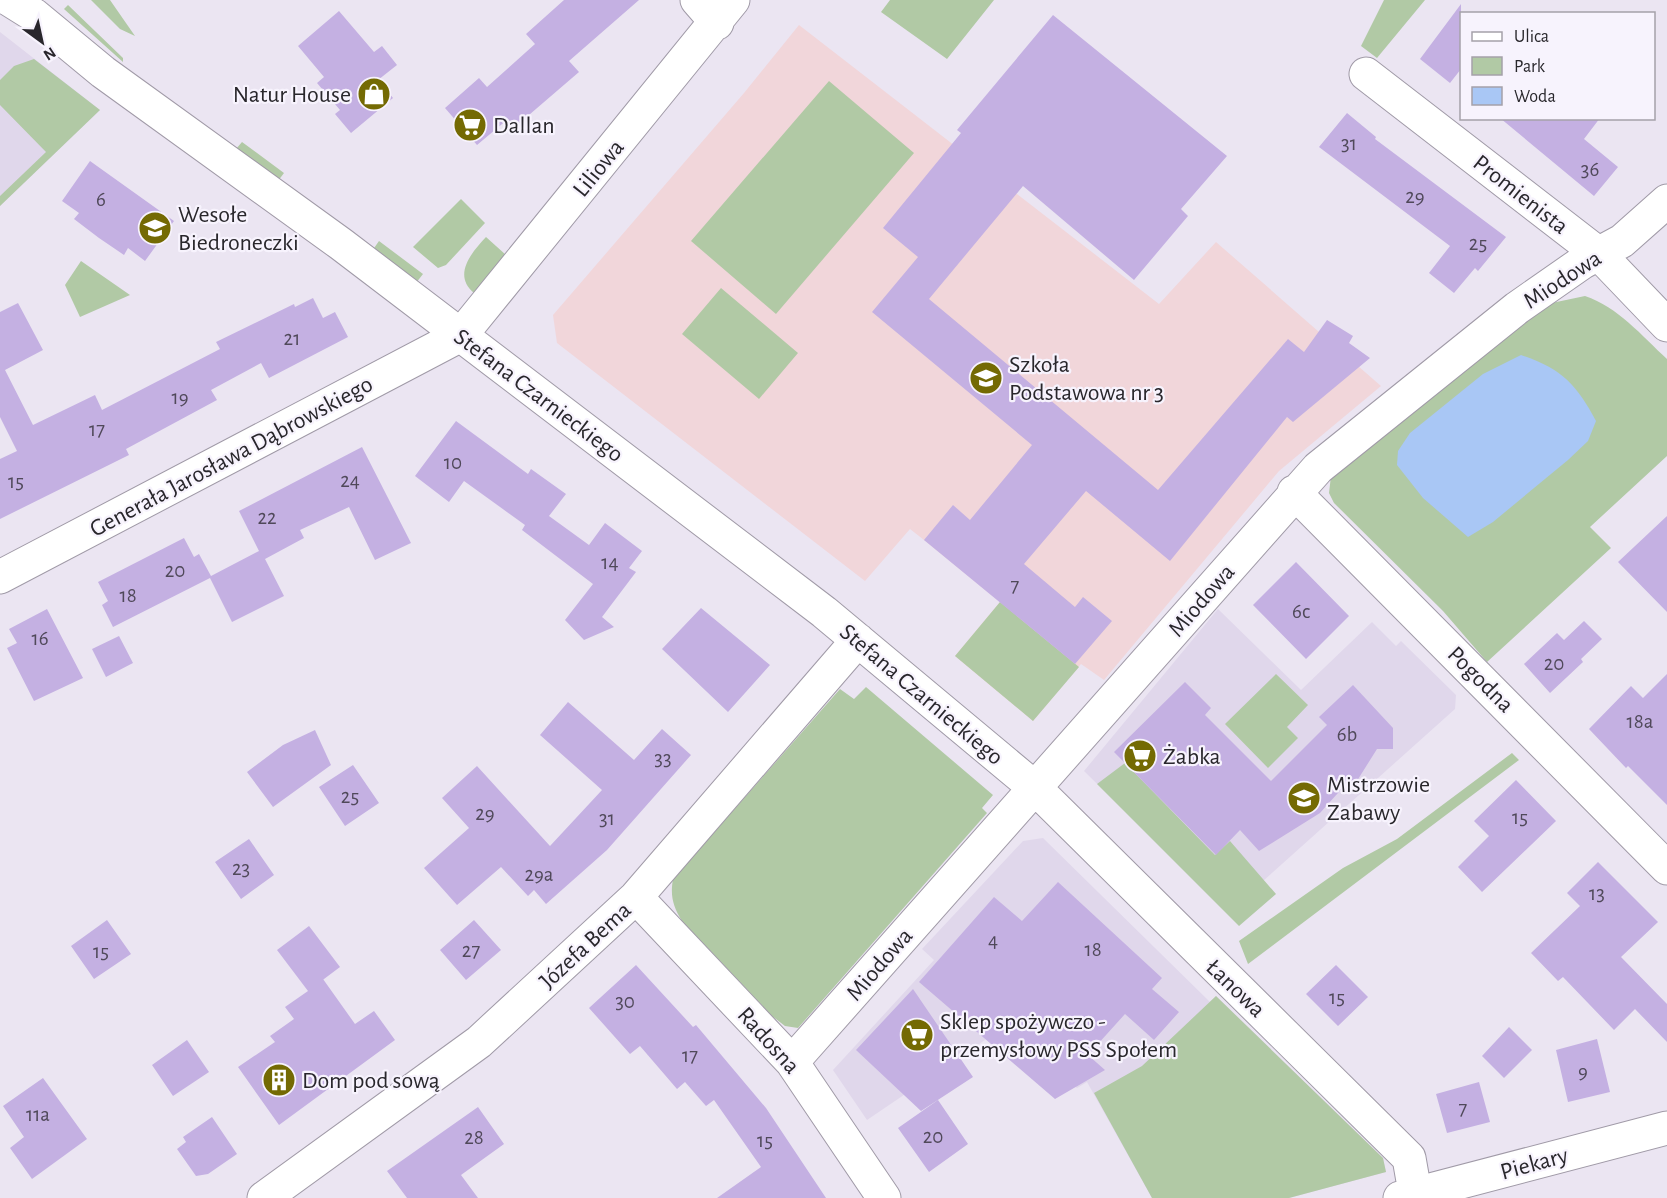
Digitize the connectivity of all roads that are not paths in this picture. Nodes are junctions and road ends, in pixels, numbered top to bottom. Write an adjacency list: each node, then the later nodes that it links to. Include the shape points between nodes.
1 (22, 5): 7 (street, Stefana Czarnieckiego, via 103,72)
2 (716, 8): 7 (street, Liliowa)
3 (1366, 74): 5 (street, Promienista)
4 (1667, 201): 5 (street, Miodowa, via 1622,241)
5 (1599, 254): 6 (street, Promienista); 8 (street, Miodowa, via 1517,308 1338,450)
6 (1667, 325)
7 (461, 335): 9 (street, Generała Jarosława Dąbrowskiego); 10 (street, Stefana Czarnieckiego)
8 (1294, 492): 11 (street, Miodowa); 12 (street, Pogodna)
9 (0, 577)
10 (858, 640): 11 (street, Stefana Czarnieckiego); 13 (street, Józefa Bema)
11 (1035, 788): 14 (street, Miodowa); 16 (street, Łanowa, via 1409,1158)
12 (1667, 868)
13 (636, 897): 14 (street, Radosna); 17 (street, Józefa Bema, via 479,1042)
14 (792, 1062): 18 (street, Radosna)
15 (1667, 1128): 16 (street, Piekary)
16 (1411, 1197)
17 (264, 1198)
18 (884, 1198)

